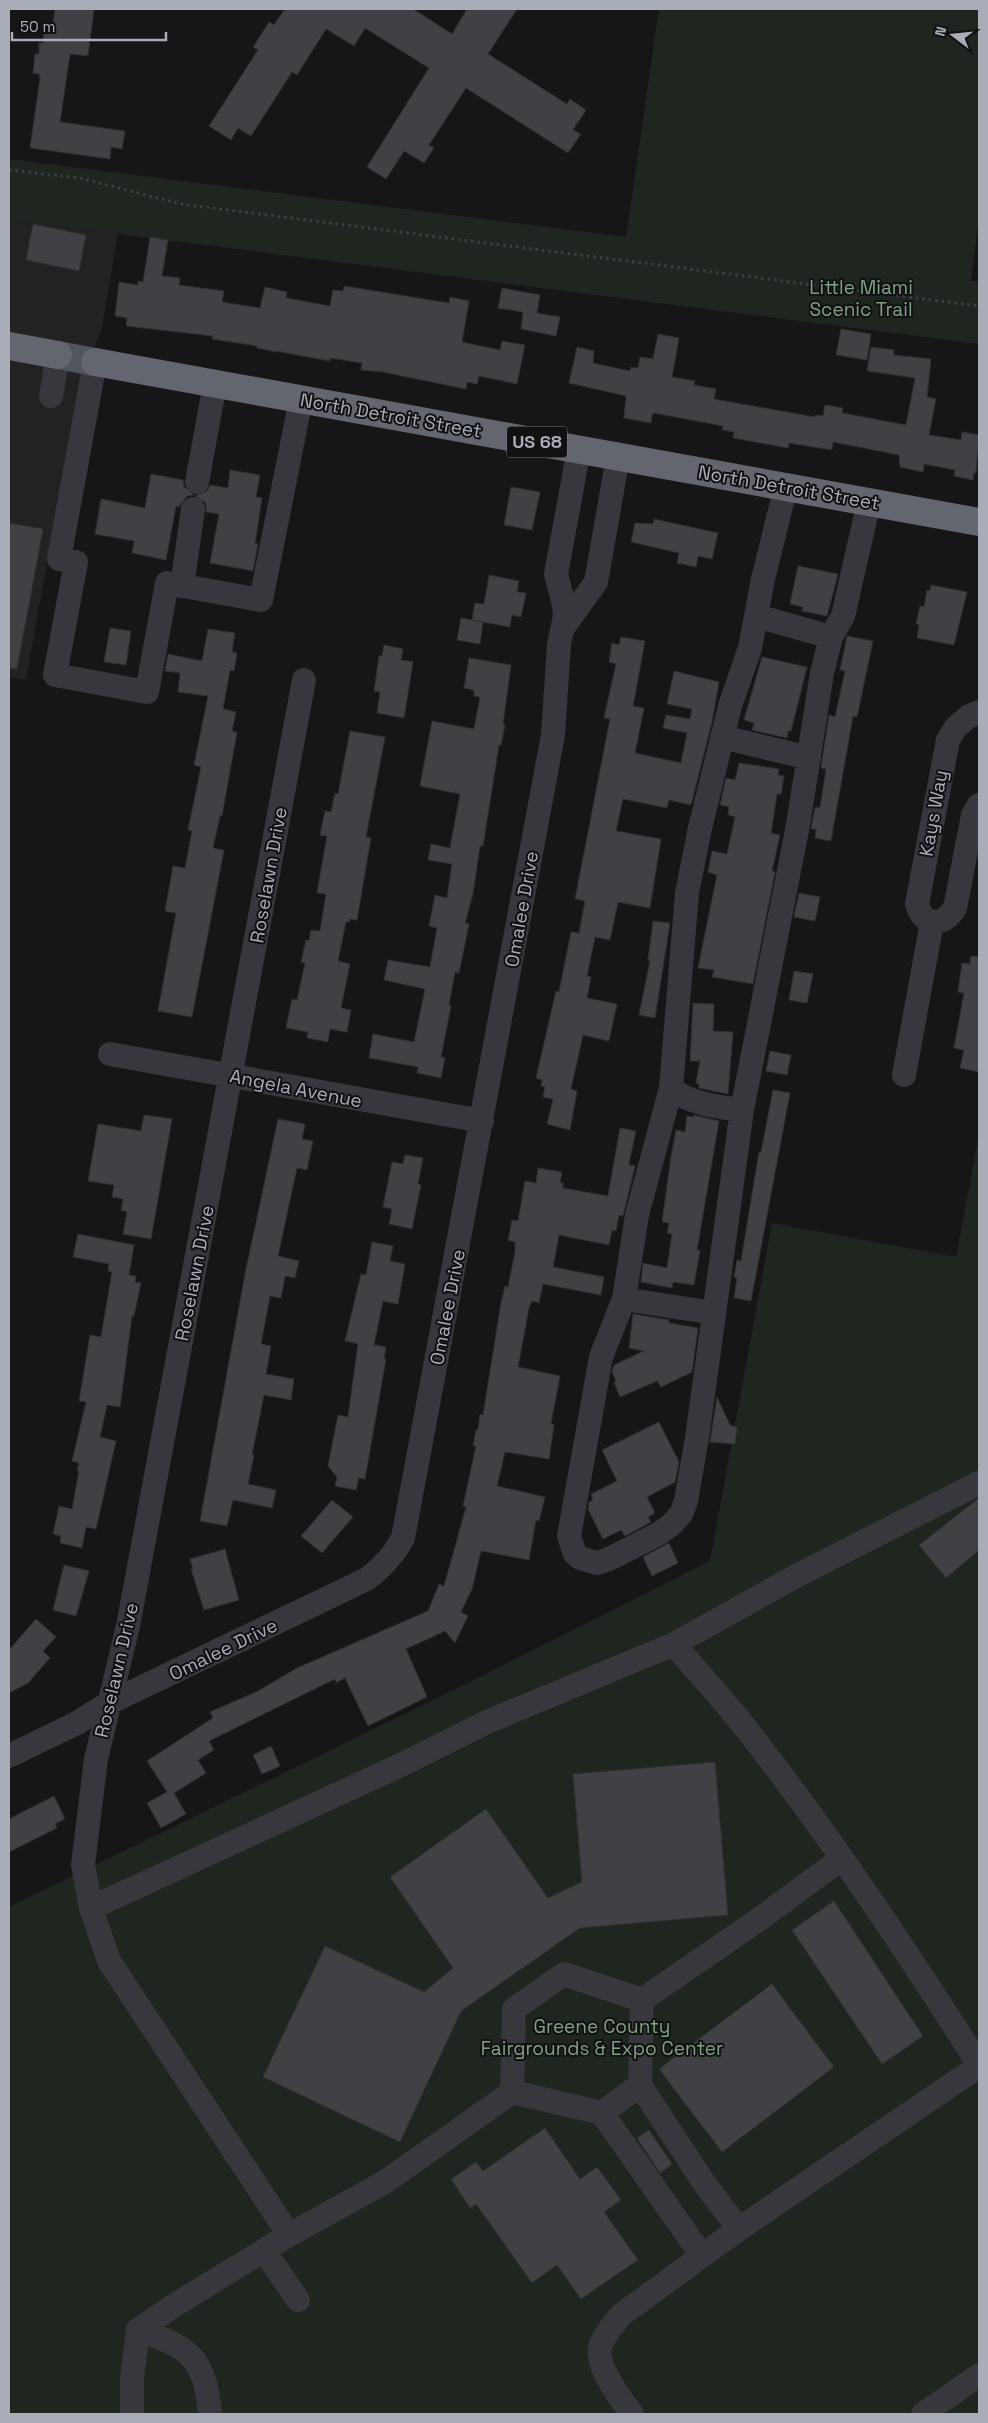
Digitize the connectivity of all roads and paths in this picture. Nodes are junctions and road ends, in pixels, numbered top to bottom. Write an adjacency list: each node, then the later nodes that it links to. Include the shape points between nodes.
1 (9, 170): 2 (path, via 80,178 181,204)
2 (979, 306)
3 (9, 346): 4 (highway, North Detroit Street / US 68)
4 (58, 355): 5 (main road, North Detroit Street / US 68); 7 (street)
5 (95, 362): 6 (highway, North Detroit Street / US 68); 16 (street, via 59,559 76,562 55,675 147,692 167,583)
6 (215, 384): 8 (highway, North Detroit Street / US 68); 11 (street)
7 (51, 396)
8 (301, 399): 9 (highway, North Detroit Street / US 68); 16 (street, via 261,600)
9 (579, 450): 10 (highway, North Detroit Street / US 68); 18 (street, Omalee Drive, via 556,574 564,605)
10 (618, 457): 12 (highway, North Detroit Street / US 68); 18 (street, Omalee Drive, via 596,582)
11 (197, 482)
12 (786, 486): 13 (highway, North Detroit Street / US 68); 17 (street)
13 (869, 502): 15 (highway, North Detroit Street / US 68); 19 (street, via 843,616)
14 (193, 510): 16 (street)
15 (979, 522)
16 (182, 586)
17 (757, 616): 19 (street); 22 (street)
18 (563, 628): 31 (street, Omalee Drive, via 557,661 553,735)
19 (831, 637): 23 (street)
20 (304, 680): 28 (street, Roselawn Drive)
21 (979, 712): 25 (street, Kays Way, via 956,727 944,751 916,904 919,913)
22 (722, 737): 23 (street); 29 (street, via 688,893)
23 (809, 758): 30 (street)
24 (979, 805): 25 (street, Kays Way, via 973,815 955,908 949,917)
25 (932, 922): 27 (street)
26 (110, 1054): 28 (street, Angela Avenue)
27 (904, 1075)
28 (231, 1076): 31 (street, Angela Avenue); 36 (street, Roselawn Drive, via 128,1626)
29 (671, 1088): 30 (street, via 703,1103); 32 (street, via 637,1215)
30 (742, 1110): 33 (street)
31 (482, 1121): 36 (street, Omalee Drive, via 407,1524 396,1552 368,1579)
32 (624, 1299): 33 (street); 33 (street, via 601,1357 569,1536 575,1554 597,1563 658,1534 680,1514 686,1502)
33 (714, 1313)
34 (979, 1483): 35 (street, via 798,1575)
35 (674, 1644): 38 (street, via 748,1730); 39 (street, via 487,1722 404,1764)
36 (109, 1704): 37 (street, Omalee Drive); 39 (street, Roselawn Drive, via 96,1758 83,1865)
37 (9, 1756)
38 (841, 1859): 40 (street); 41 (street, via 936,1996)
39 (91, 1908): 46 (street, Roselawn Drive, via 109,1961)
40 (642, 2000): 42 (street); 43 (street, via 564,1974 514,2009)
41 (979, 2065): 45 (street)
42 (640, 2085): 44 (street); 45 (street, via 704,2183)
43 (512, 2092): 44 (street); 46 (street, via 385,2182)
44 (602, 2113): 48 (street)
45 (739, 2229): 48 (street)
46 (289, 2235): 47 (street)
47 (266, 2252): 49 (street); 50 (street)
48 (702, 2256): 54 (street, via 621,2315 600,2349 604,2369)
49 (298, 2300)
50 (138, 2330): 52 (street, via 132,2377); 53 (street, via 167,2339 187,2352 200,2366 208,2391)
51 (979, 2375): 55 (street)
52 (132, 2414)
53 (210, 2414)
54 (632, 2414)
55 (923, 2414)

